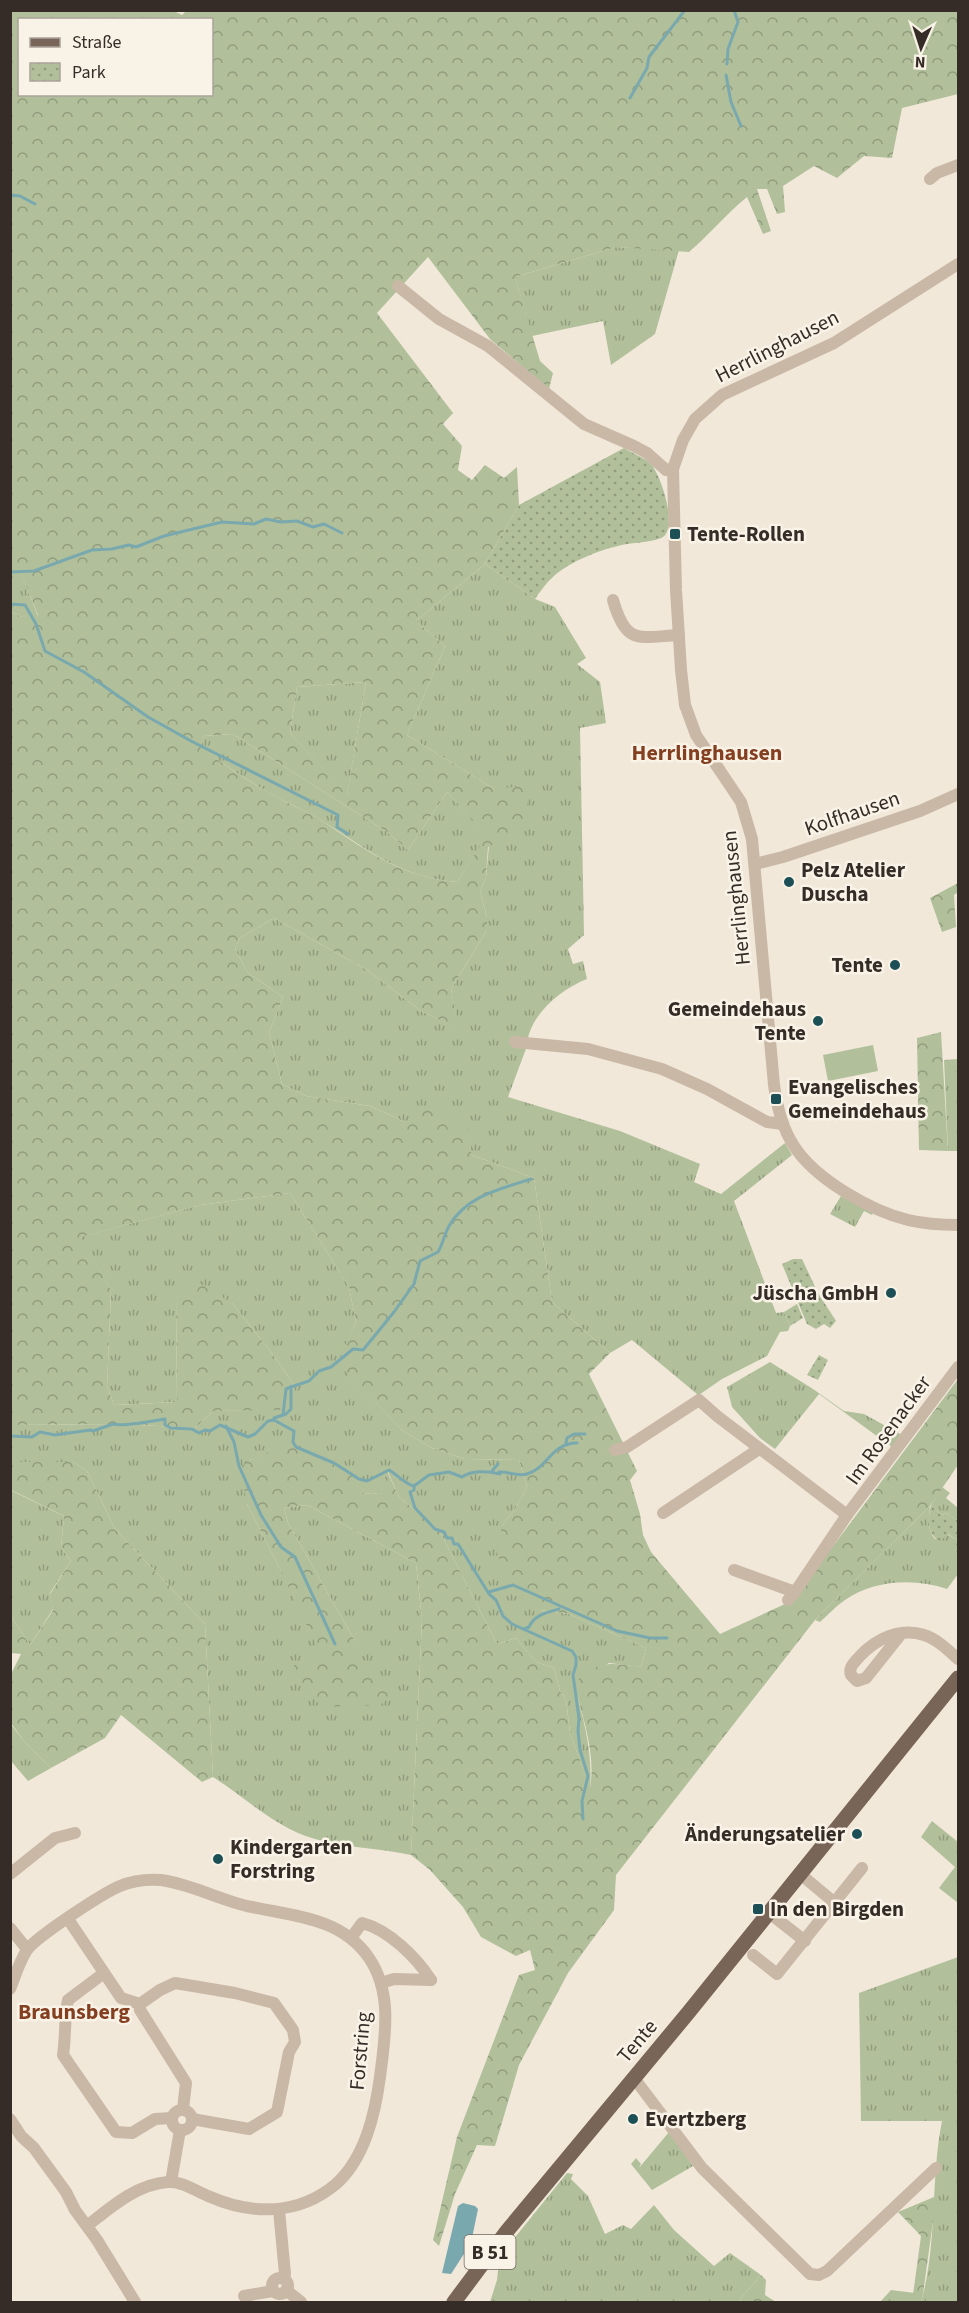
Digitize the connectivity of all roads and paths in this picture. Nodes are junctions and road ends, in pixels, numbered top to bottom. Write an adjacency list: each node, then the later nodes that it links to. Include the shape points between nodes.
1 (958, 165): 2 (street)
2 (930, 179)
3 (958, 264): 5 (street, Herrlinghausen, via 834,343 717,398 687,430)
4 (398, 286): 5 (street, via 439,319 488,346 584,424 647,453 666,470)
5 (673, 469): 7 (street, Herrlinghausen)
6 (614, 600): 7 (street, via 620,620 630,634)
7 (679, 635): 9 (street, Herrlinghausen, via 689,719 741,802)
8 (958, 794): 9 (street, Kolfhausen, via 920,811)
9 (755, 864): 11 (street, Herrlinghausen, via 774,1085)
10 (515, 1042): 11 (street, via 588,1049 662,1069 767,1122)
11 (783, 1124): 12 (street, Herrlinghausen, via 795,1148 811,1167 861,1200 908,1220)
12 (958, 1225)
13 (958, 1367): 17 (street, Im Rosenacker)
14 (759, 1449): 15 (street, Im Rosenacker, via 699,1400 627,1447); 16 (street); 17 (street, Im Rosenacker)
15 (615, 1450)
16 (663, 1513)
17 (847, 1515): 18 (street, Im Rosenacker, via 791,1596)
18 (734, 1570)
19 (901, 1634): 20 (street, via 924,1634)
20 (958, 1659)
21 (958, 1678): 24 (main road, Tente / B 51)
22 (75, 1833): 25 (street, via 55,1838)
23 (862, 1868): 26 (street)
24 (799, 1873): 26 (street); 27 (main road, Tente / B 51)
25 (10, 1874)
26 (835, 1903): 31 (street)
27 (768, 1912): 31 (street); 38 (main road, Tente / B 51)
28 (68, 1919): 30 (street, Forstring, via 120,1886 159,1880 251,1907 304,1917); 32 (street, Forstring); 34 (street)
29 (10, 1928): 32 (street)
30 (351, 1938): 35 (street, Forstring, via 369,1958); 35 (street, via 362,1923 377,1927 420,1964 431,1980 394,1979)
31 (805, 1941): 33 (street, via 777,1974)
32 (27, 1949): 36 (street)
33 (753, 1955)
34 (104, 1973): 37 (street, via 121,1998); 40 (street, via 68,2000 63,2055 116,2132 132,2133 155,2119)
35 (381, 1983): 45 (street, Forstring, via 385,2025 381,2070 371,2123 359,2153 347,2172 323,2193)
36 (10, 1989)
37 (140, 2004): 39 (street, via 140,2010 186,2083); 39 (street, via 175,1983 235,1993 274,2003 293,2030 295,2042 277,2112 249,2129)
38 (633, 2078): 43 (street, via 702,2168 810,2274 827,2271); 51 (main road, Tente / B 51)
39 (188, 2114): 40 (street, via 176,2111); 42 (street, via 188,2127)
40 (172, 2118): 42 (street, via 173,2125)
41 (10, 2120): 46 (street, via 60,2183)
42 (180, 2130): 44 (street)
43 (936, 2168)
44 (171, 2182): 45 (street, Forstring, via 244,2209); 46 (street, via 143,2187)
45 (279, 2210): 47 (street)
46 (87, 2226): 49 (street)
47 (284, 2285): 48 (street, via 274,2281 273,2291); 50 (street)
48 (243, 2296)
49 (135, 2302)
50 (301, 2302)
51 (454, 2302)

